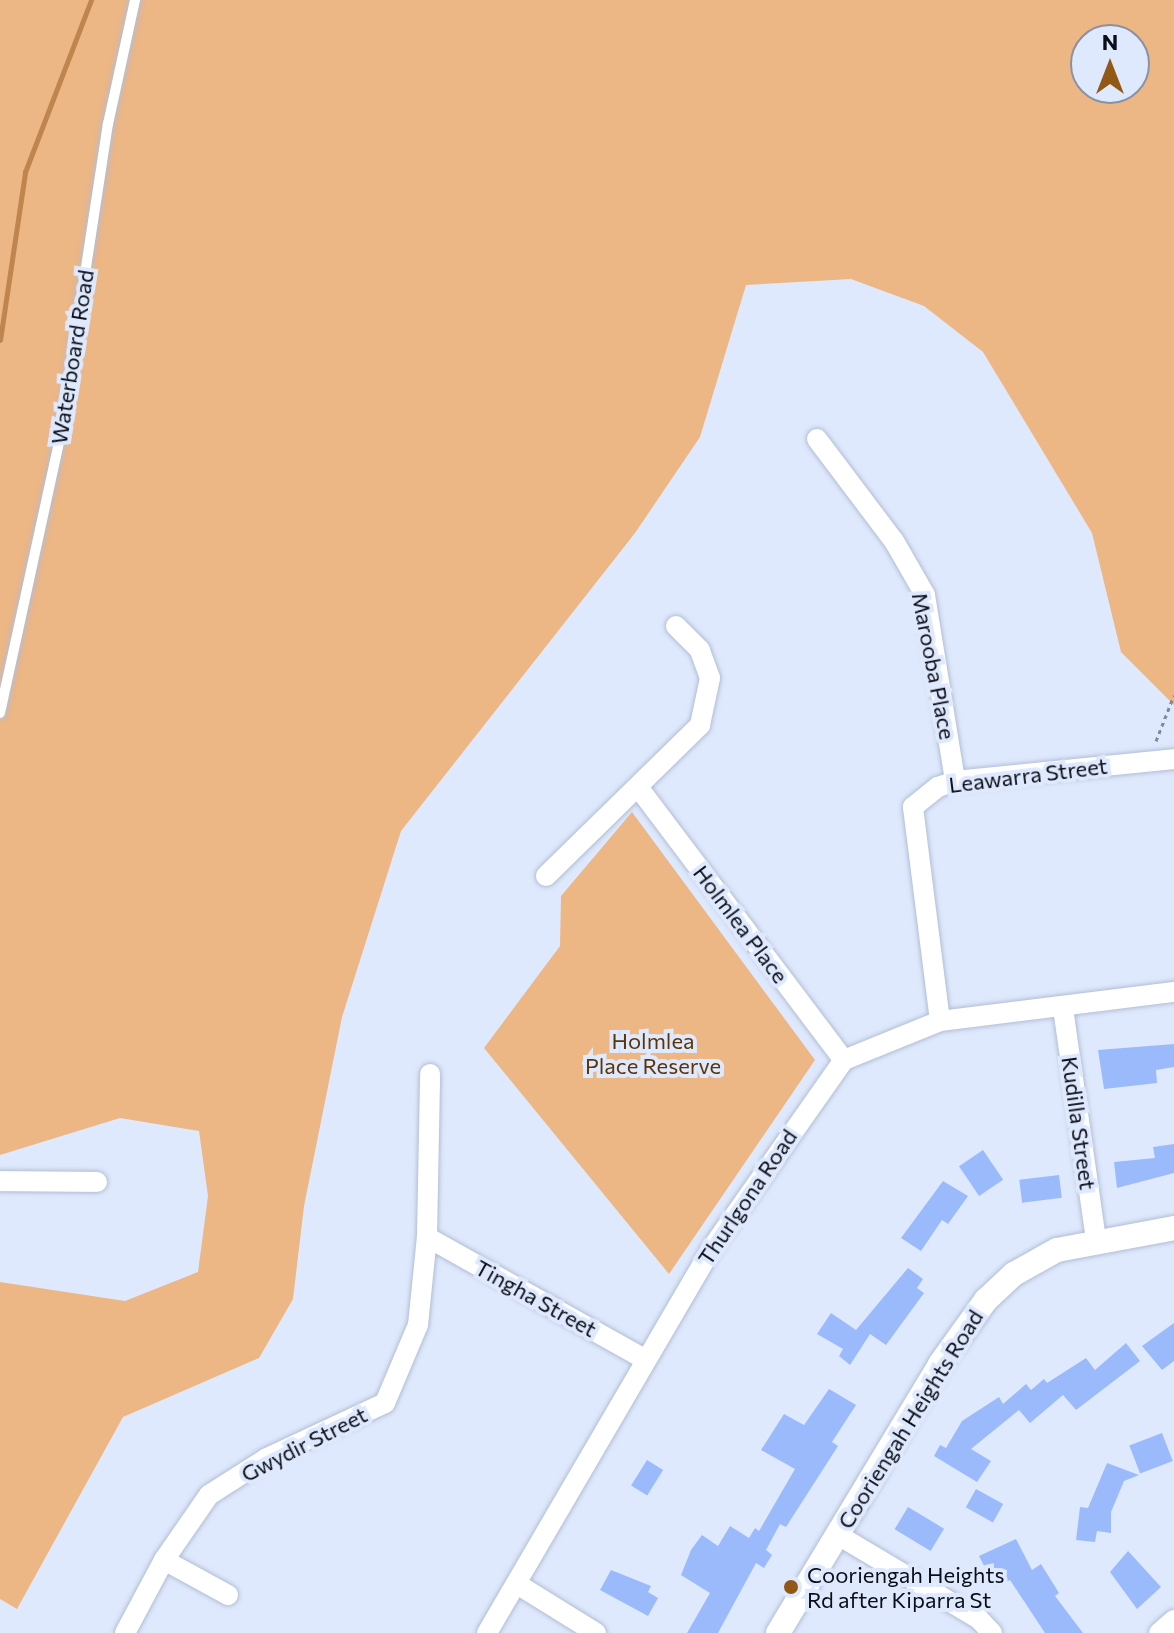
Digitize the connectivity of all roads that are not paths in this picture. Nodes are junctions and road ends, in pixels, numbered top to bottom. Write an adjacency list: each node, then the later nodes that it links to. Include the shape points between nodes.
1 (135, 0): 4 (lane, Waterboard Road, via 108,124 60,437)
2 (817, 439): 6 (street, Marooba Place, via 894,541 925,595)
3 (676, 626): 7 (street, via 700,650 710,678 703,713 700,725)
4 (0, 713)
5 (1165, 760): 6 (street, Leawarra Street)
6 (955, 781): 11 (street, Leawarra Street, via 913,807)
7 (638, 787): 8 (street); 12 (street, Holmlea Place)
8 (546, 876)
9 (1174, 992): 10 (street)
10 (1063, 1008): 11 (street); 18 (street, Kudilla Street)
11 (940, 1021): 12 (street)
12 (844, 1060): 19 (street, Thurlgona Road, via 770,1160)
13 (430, 1074): 17 (street, Gwydir Street)
14 (0, 1181): 15 (street)
15 (97, 1182)
16 (1174, 1228): 18 (street, Cooriengah Heights Road)
17 (427, 1237): 19 (street, Tingha Street); 21 (street, Gwydir Street, via 418,1325 385,1403 267,1458 209,1495)
18 (1096, 1239): 20 (street, Cooriengah Heights Road, via 1029,1264 986,1300 940,1364)
19 (644, 1359): 22 (street, Thurlgona Road)
20 (838, 1535): 28 (street, Cooriengah Heights Road); 29 (street, via 979,1619)
21 (164, 1560): 23 (street); 25 (street, Gwydir Street)
22 (517, 1584): 26 (street, Thurlgona Road); 27 (street)
23 (228, 1595)
24 (1174, 1620): 30 (street)
25 (125, 1633)
26 (487, 1633)
27 (596, 1633)
28 (778, 1633)
29 (992, 1633)
30 (1159, 1633)

